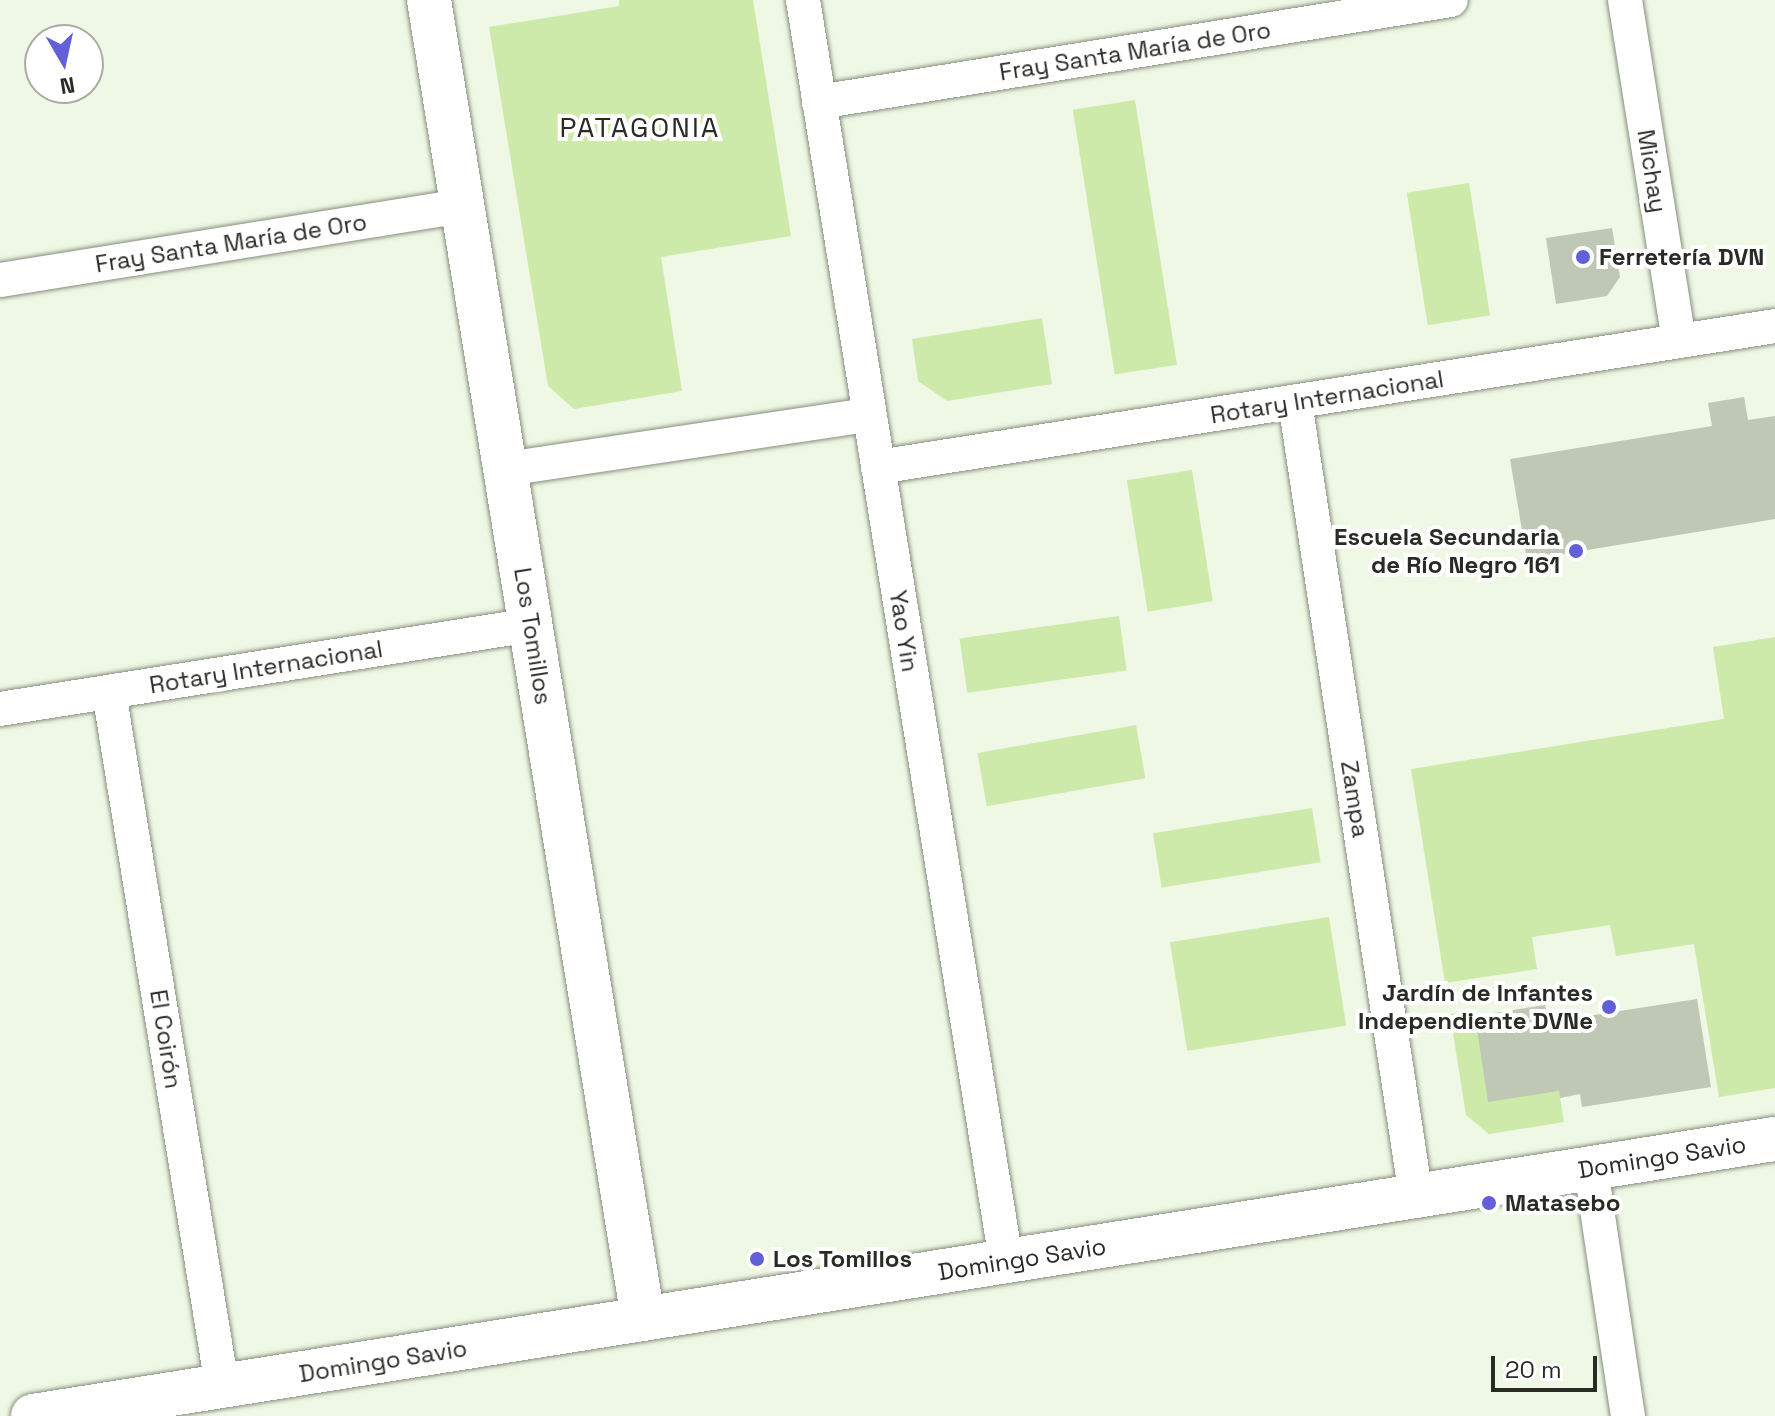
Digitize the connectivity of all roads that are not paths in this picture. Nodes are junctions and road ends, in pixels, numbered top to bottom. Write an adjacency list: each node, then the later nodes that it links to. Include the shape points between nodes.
1 (429, 0): 6 (street, Los Tomillos)
2 (803, 0): 5 (street, Yao Yin)
3 (1451, 0): 5 (street, Fray Santa María de Oro)
4 (1625, 0): 9 (street, Michay)
5 (819, 102): 11 (street, Yao Yin)
6 (463, 206): 7 (street, Fray Santa María de Oro); 13 (street, Los Tomillos)
7 (0, 280)
8 (1775, 326): 9 (street, Rotary Internacional)
9 (1679, 341): 10 (street, Rotary Internacional)
10 (1295, 402): 12 (street, Rotary Internacional); 19 (street, Zampa)
11 (869, 415): 12 (street, Yao Yin); 13 (street)
12 (878, 467): 20 (street, Yao Yin)
13 (506, 469): 14 (street, Los Tomillos)
14 (531, 625): 15 (street, Rotary Internacional); 21 (street, Los Tomillos)
15 (109, 692): 16 (street, Rotary Internacional); 22 (street, El Coirón)
16 (0, 709)
17 (1775, 1139): 18 (street, Domingo Savio)
18 (1591, 1169): 19 (street, Domingo Savio); 24 (street)
19 (1416, 1196): 20 (street, Domingo Savio)
20 (1006, 1261): 21 (street, Domingo Savio)
21 (643, 1319): 22 (street, Domingo Savio)
22 (222, 1386): 23 (street, Domingo Savio)
23 (33, 1416)
24 (1628, 1416)

